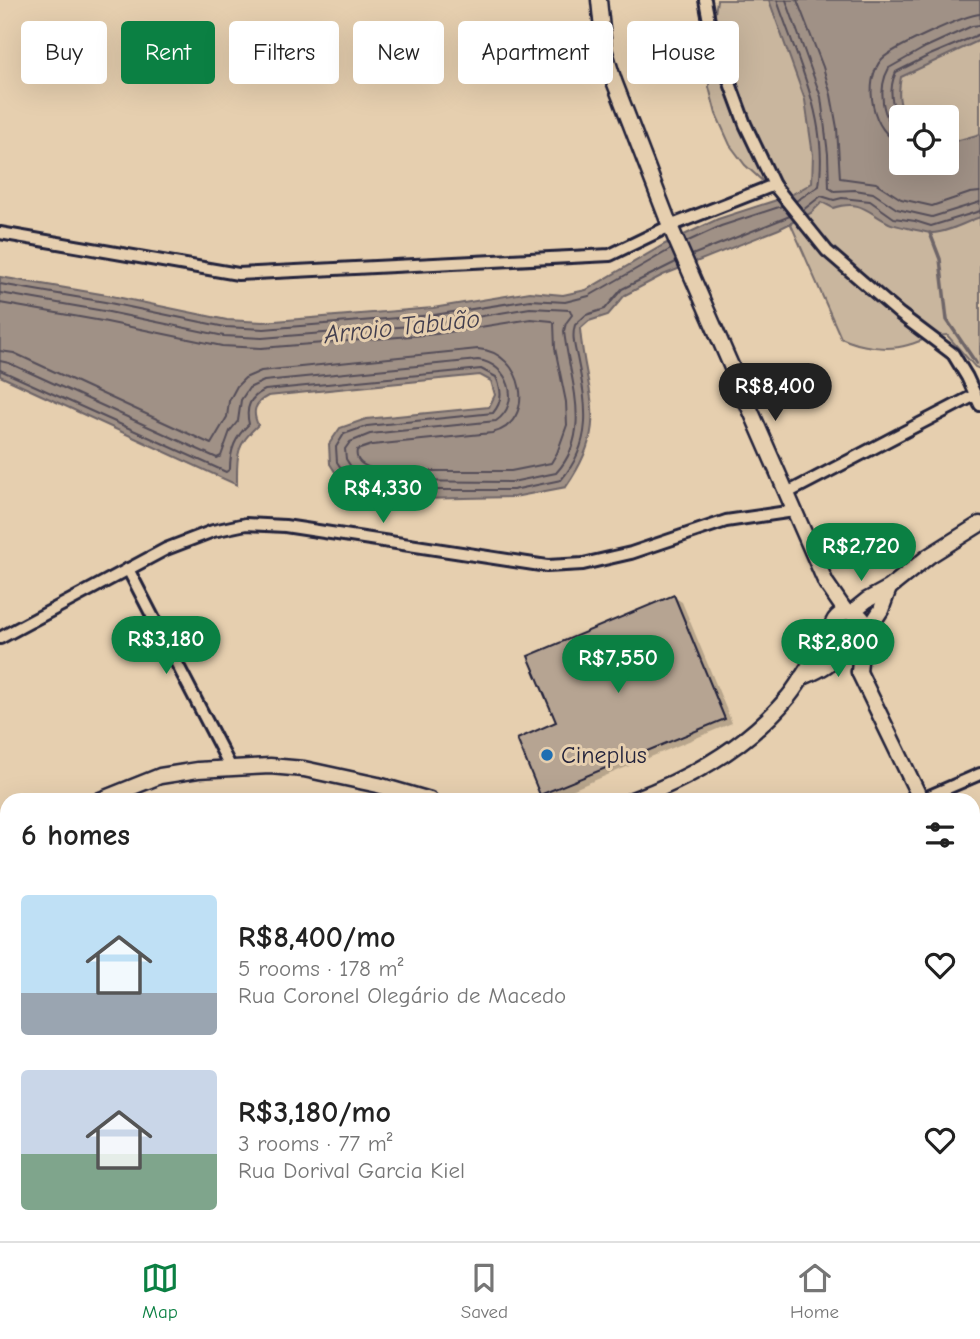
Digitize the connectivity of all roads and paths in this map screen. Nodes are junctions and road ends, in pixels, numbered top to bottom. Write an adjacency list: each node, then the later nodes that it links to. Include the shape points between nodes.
1 (599, 0): 4 (main road, via 604,48 614,81)
2 (705, 0): 3 (street, via 731,86)
3 (774, 185): 4 (street); 6 (street, via 827,251 953,354)
4 (672, 230): 5 (street, via 610,255 238,274); 7 (main road)
5 (0, 233)
6 (977, 400): 7 (street)
7 (786, 493): 8 (main road)
8 (794, 511): 10 (street, via 726,521 583,564 547,566 246,524 201,535); 11 (main road)
9 (980, 524): 12 (main road, via 929,556)
10 (128, 569): 16 (street); 20 (street)
11 (826, 583): 13 (main road); 14 (main road)
12 (889, 589): 13 (main road); 15 (main road)
13 (849, 612): 14 (main road, via 837,617); 15 (main road, via 865,622)
14 (832, 630): 17 (main road); 19 (main road)
15 (864, 637): 17 (main road); 18 (main road)
16 (0, 638)
17 (846, 646): 18 (main road, via 847,662); 19 (main road, via 826,667)
18 (859, 671): 25 (main road)
19 (801, 678): 24 (main road, via 789,696 738,744)
20 (231, 768): 22 (main road, via 160,776); 23 (main road, via 304,769)
21 (980, 774): 26 (street)
22 (118, 793)
23 (406, 793)
24 (651, 793)
25 (918, 793)
26 (937, 793)

